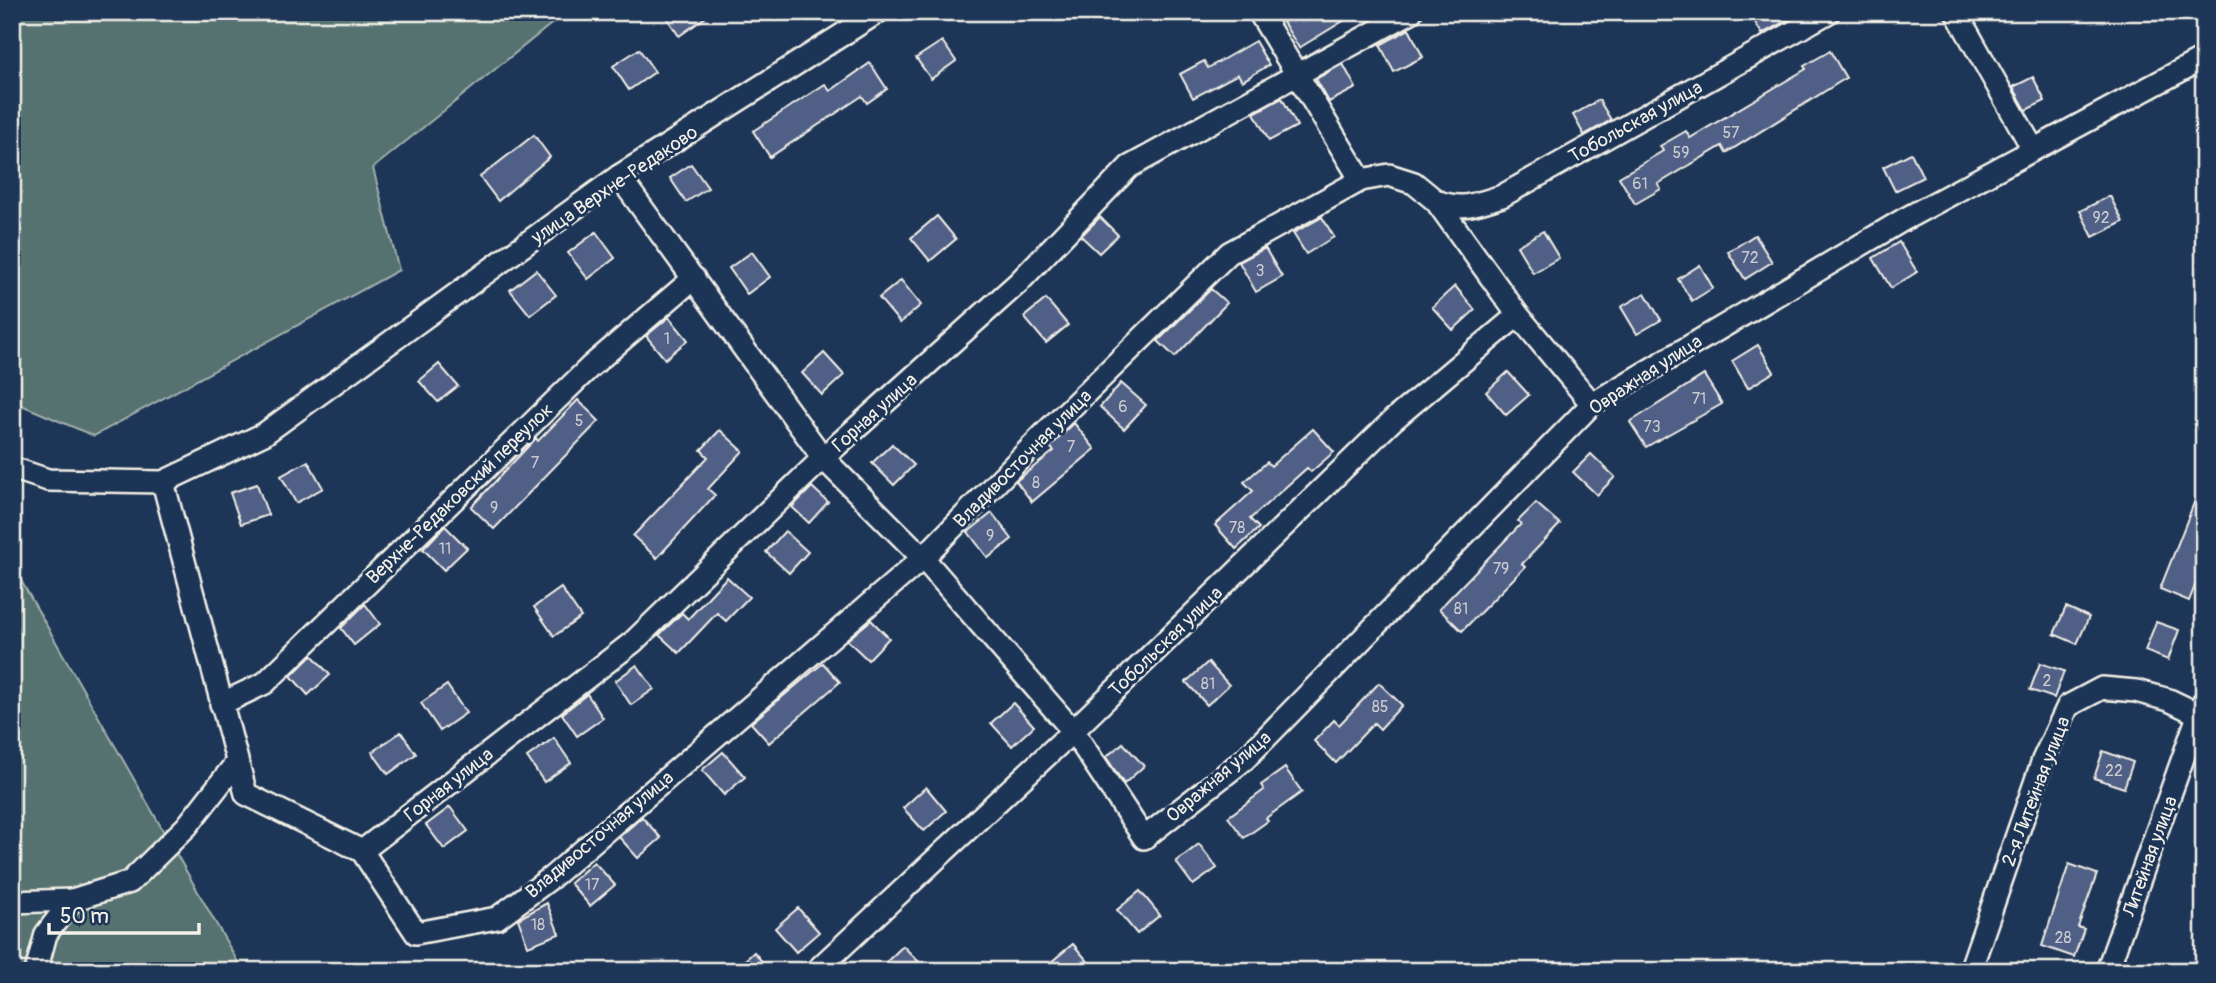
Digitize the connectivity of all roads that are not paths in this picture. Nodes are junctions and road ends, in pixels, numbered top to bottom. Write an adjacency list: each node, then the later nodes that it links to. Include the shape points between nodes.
1 (878, 12): 9 (street, улица Верхне-Редаково)
2 (1259, 12): 7 (street)
3 (1411, 12): 7 (street, Горная улица)
4 (1829, 12): 11 (street, Тобольская улица, via 1502,196 1454,209)
5 (1956, 12): 8 (street)
6 (2204, 58): 8 (street, Овражная улица)
7 (1296, 74): 10 (street); 15 (street, Горная улица, via 1129,167 1019,282)
8 (2033, 149): 14 (street, Овражная улица, via 1845,253)
9 (619, 176): 12 (street); 17 (street, улица Верхне-Редаково, via 264,434)
10 (1361, 180): 11 (street, Владивосточная улица, via 1389,175 1414,183); 18 (street, Владивосточная улица, via 1229,253)
11 (1436, 201): 13 (street, Владивосточная улица)
12 (694, 278): 15 (street); 19 (street, Верхне-Редаковский переулок, via 590,367 265,683)
13 (1517, 315): 14 (street, Владивосточная улица); 21 (street, Тобольская улица, via 1393,419)
14 (1592, 404): 21 (street, Овражная улица, via 1245,759 1144,838)
15 (823, 458): 18 (street); 23 (street, Горная улица, via 633,642)
16 (12, 468): 17 (street, via 48,480)
17 (163, 482): 19 (street)
18 (923, 558): 21 (street); 23 (street, Владивосточная улица, via 552,877 497,918 416,933)
19 (221, 704): 22 (street)
20 (2202, 709): 28 (street, 2-я Литейная улица, via 2136,691 2102,688 2068,706 2043,760); 29 (street, Литейная улица)
21 (1073, 730): 27 (street, Тобольская улица)
22 (237, 762): 23 (street, via 246,794); 24 (street, via 187,826 131,882)
23 (362, 850)
24 (72, 900): 25 (street); 26 (street, via 46,934)
25 (12, 902)
26 (36, 971)
27 (816, 971)
28 (1970, 971)
29 (2107, 971)

